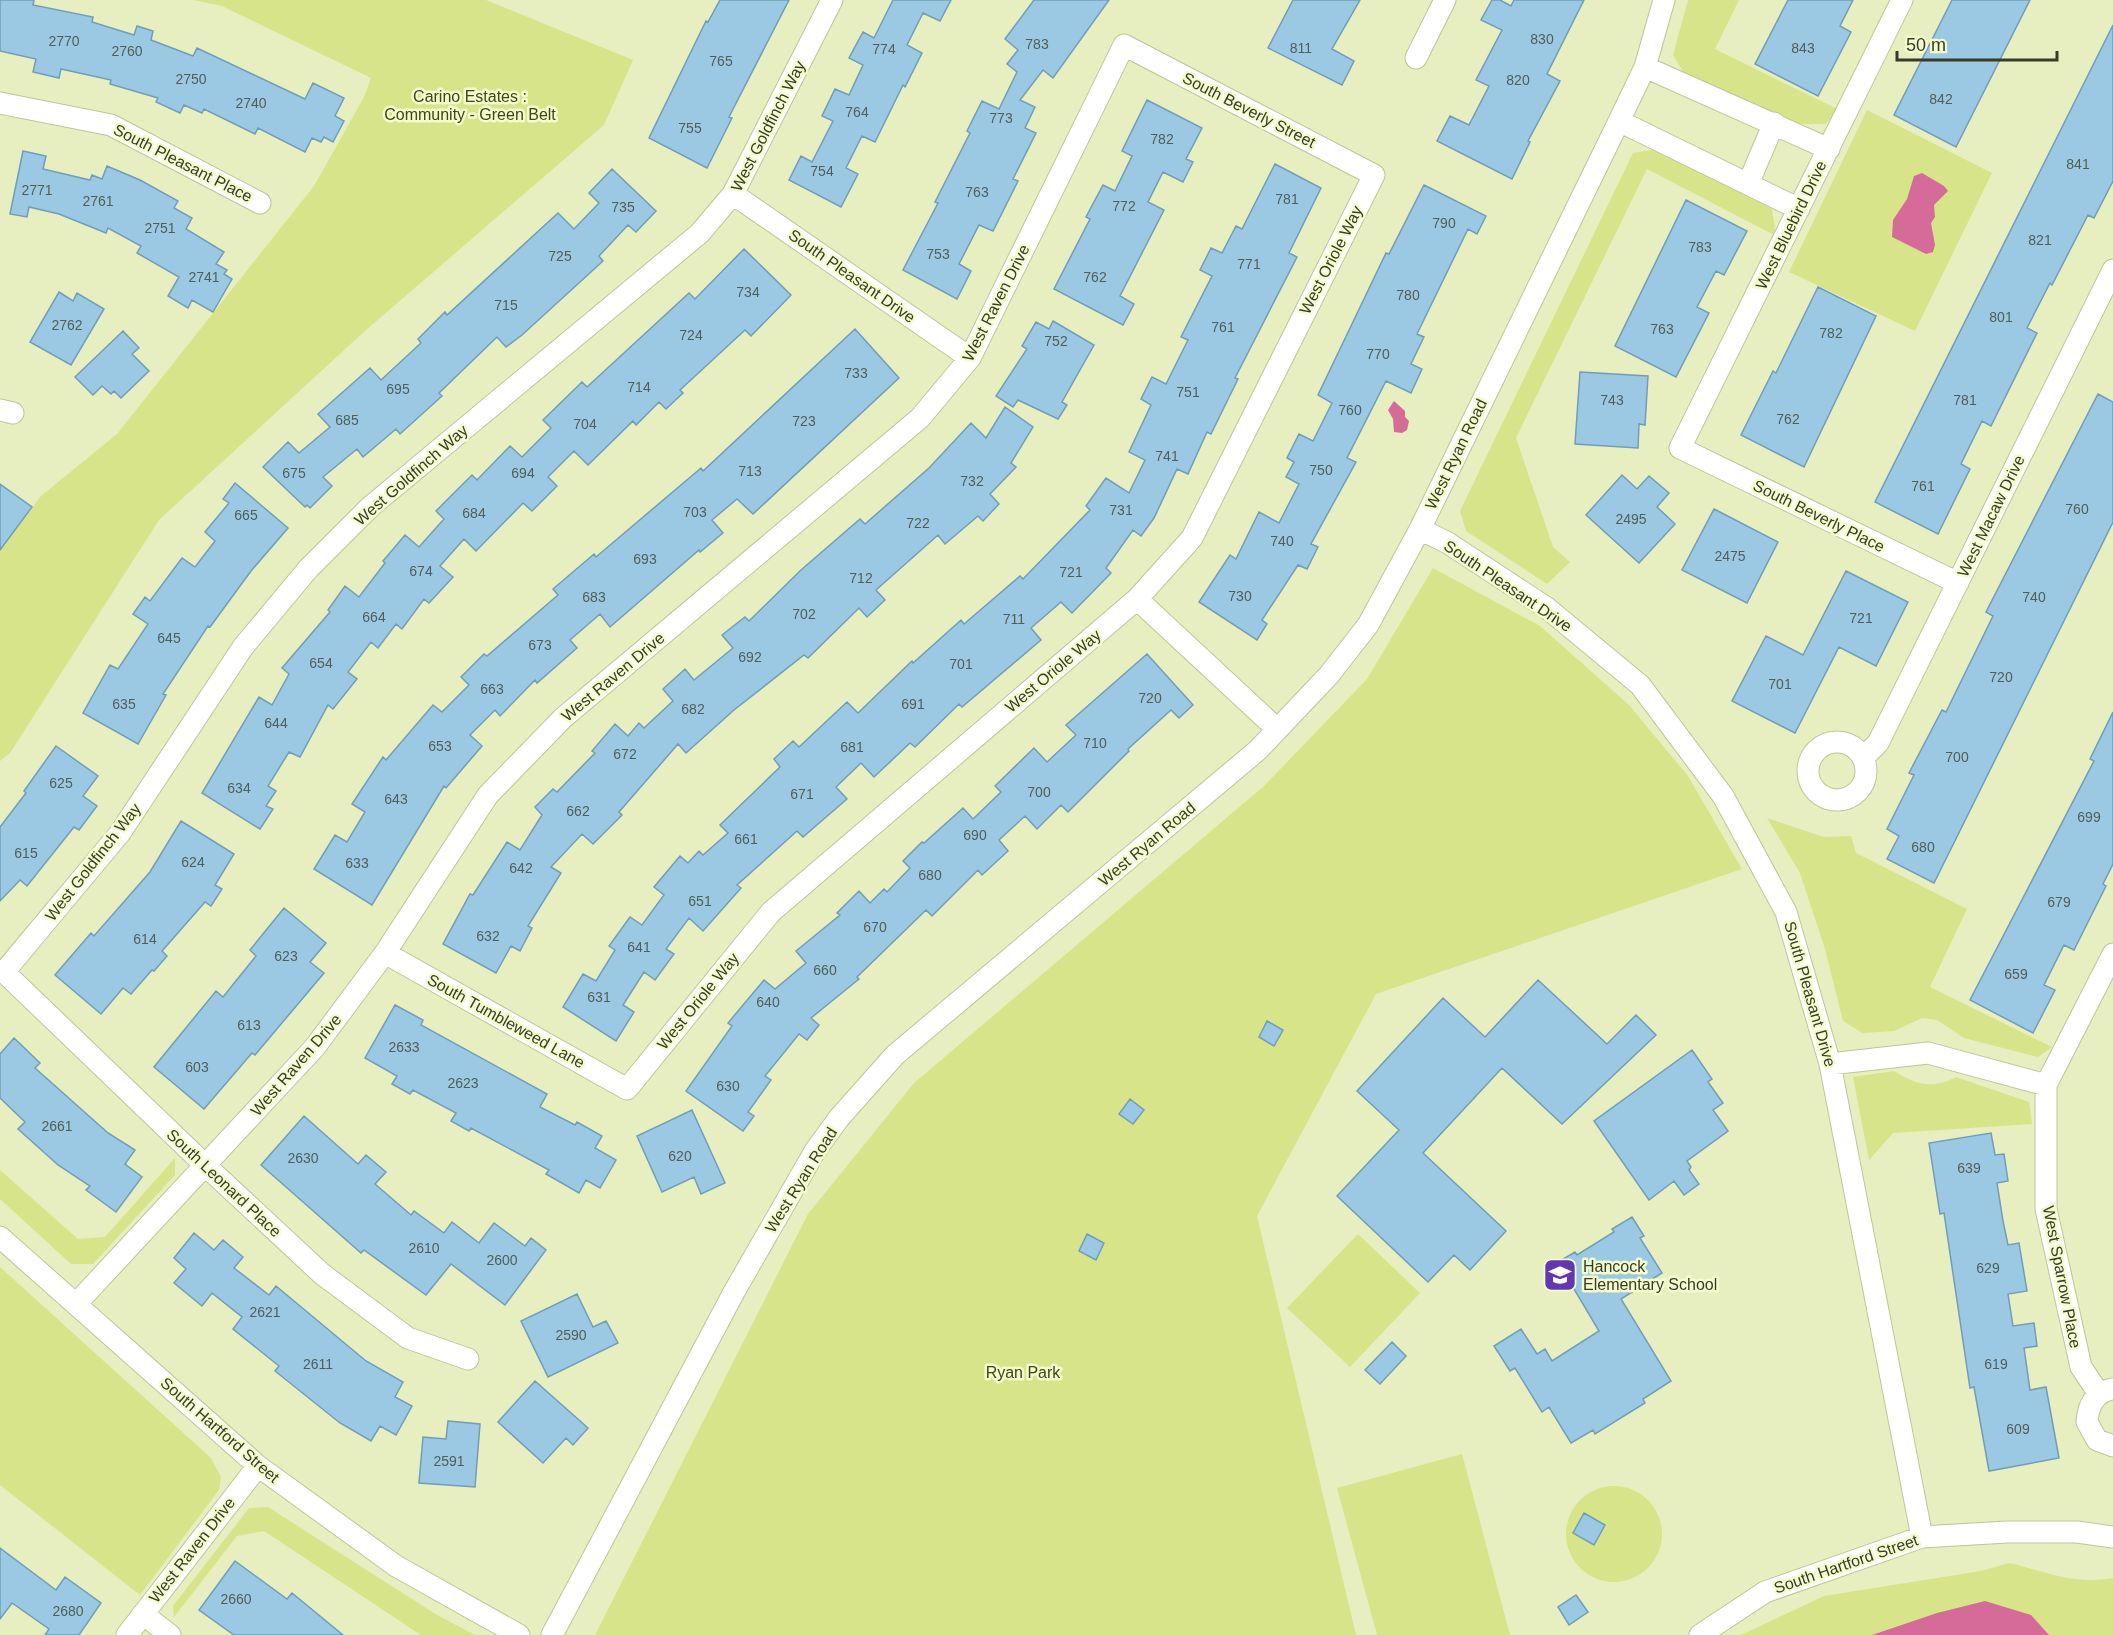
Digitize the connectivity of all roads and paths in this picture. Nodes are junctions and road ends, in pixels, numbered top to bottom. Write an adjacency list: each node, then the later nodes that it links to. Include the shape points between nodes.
1 (832, 0): 14 (street, West Goldfinch Way)
2 (1445, 0): 6 (street)
3 (1664, 0): 7 (street, West Ryan Road)
4 (1902, 0): 11 (street, West Bluebird Drive)
5 (1124, 45): 12 (street, South Beverly Street); 18 (street, West Raven Drive)
6 (1416, 58)
7 (1645, 67): 9 (street, West Ryan Road); 10 (street)
8 (0, 103): 15 (street, South Pleasant Place, via 111,126)
9 (1619, 121): 13 (street); 20 (street, West Ryan Road)
10 (1774, 123): 11 (street); 13 (street)
11 (1829, 149): 16 (street, West Bluebird Drive)
12 (1374, 175): 22 (street, West Oriole Way, via 1192,538)
13 (1748, 184): 16 (street)
14 (734, 194): 18 (street, South Pleasant Drive); 27 (street, West Goldfinch Way, via 700,233 370,507 308,569 243,647 120,833)
15 (260, 203)
16 (1799, 209): 19 (street, West Bluebird Drive)
17 (2113, 270): 21 (street, West Macaw Drive)
18 (970, 358): 25 (street, West Raven Drive, via 920,418 563,718 488,795)
19 (1680, 448): 21 (street, South Beverly Place)
20 (1420, 529): 23 (street, West Ryan Road, via 1368,625 1329,675); 28 (street, South Pleasant Drive, via 1547,608 1640,685 1723,796 1786,912)
21 (1958, 583): 24 (street, West Macaw Drive, via 1878,743)
22 (1137, 599): 23 (street); 30 (street, West Oriole Way, via 771,912)
23 (1277, 729): 44 (street, West Ryan Road, via 1258,750 895,1055 839,1118 815,1151 734,1292)
24 (1863, 758)
25 (385, 953): 30 (street, South Tumbleweed Lane); 31 (street, West Raven Drive, via 315,1047)
26 (2113, 954): 29 (street, West Sparrow Place)
27 (4, 972): 31 (street, South Leonard Place)
28 (1830, 1064): 29 (street, via 1928,1053); 39 (street, South Pleasant Drive)
29 (2046, 1085): 35 (street, West Sparrow Place, via 2046,1209 2081,1367)
30 (627, 1089)
31 (206, 1166): 33 (street, West Raven Drive); 34 (street, South Leonard Place, via 322,1274 408,1338)
32 (0, 1237): 33 (street, South Hartford Street)
33 (76, 1304): 37 (street, South Hartford Street)
34 (468, 1359)
35 (2106, 1391): 36 (street, West Sparrow Place, via 2092,1401 2087,1422 2097,1440)
36 (2113, 1446)
37 (258, 1466): 40 (street, West Raven Drive); 43 (street, South Hartford Street, via 396,1566)
38 (2113, 1537): 39 (street, South Hartford Street, via 2007,1532)
39 (1922, 1538): 45 (street, South Hartford Street, via 1765,1592)
40 (143, 1614): 41 (street, West Raven Drive); 42 (street)
41 (126, 1635)
42 (170, 1635)
43 (519, 1635)
44 (552, 1635)
45 (1700, 1635)

